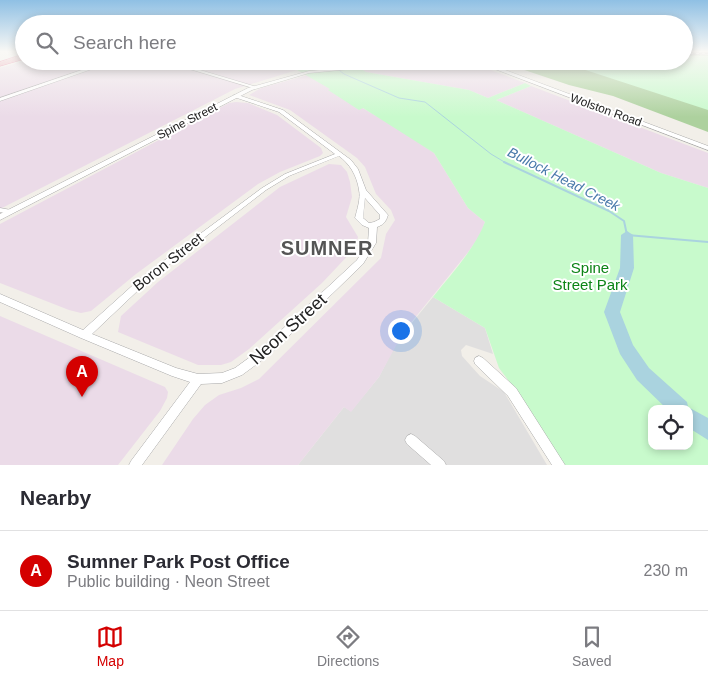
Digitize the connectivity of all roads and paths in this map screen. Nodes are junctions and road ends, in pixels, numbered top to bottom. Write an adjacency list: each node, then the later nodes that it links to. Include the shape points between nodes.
1 (76, 74): 7 (street)
2 (210, 74): 5 (street)
3 (306, 74): 5 (street, Spine Street)
4 (510, 74): 8 (street, Wolston Road)
5 (255, 87): 6 (street, Spine Street)
6 (236, 96): 9 (street, Neon Street, via 281,111); 12 (street, Spine Street)
7 (0, 100)
8 (708, 148)
9 (339, 154): 10 (street, Neon Street, via 353,165); 16 (street, Boron Street, via 287,175 264,189 138,284)
10 (364, 191): 14 (street, via 359,218); 14 (street, Neon Street, via 384,215 383,220)
11 (0, 210): 12 (street)
12 (8, 212): 13 (street, Spine Street)
13 (0, 217)
14 (373, 226): 18 (street, Neon Street, via 372,243 360,262 253,363 222,378)
15 (0, 298): 16 (street)
16 (84, 335): 18 (street, Neon Street, via 176,374)
17 (479, 361): 22 (street, via 516,396)
18 (198, 379): 20 (street)
19 (411, 440): 21 (street)
20 (135, 465)
21 (440, 465)
22 (559, 465)

